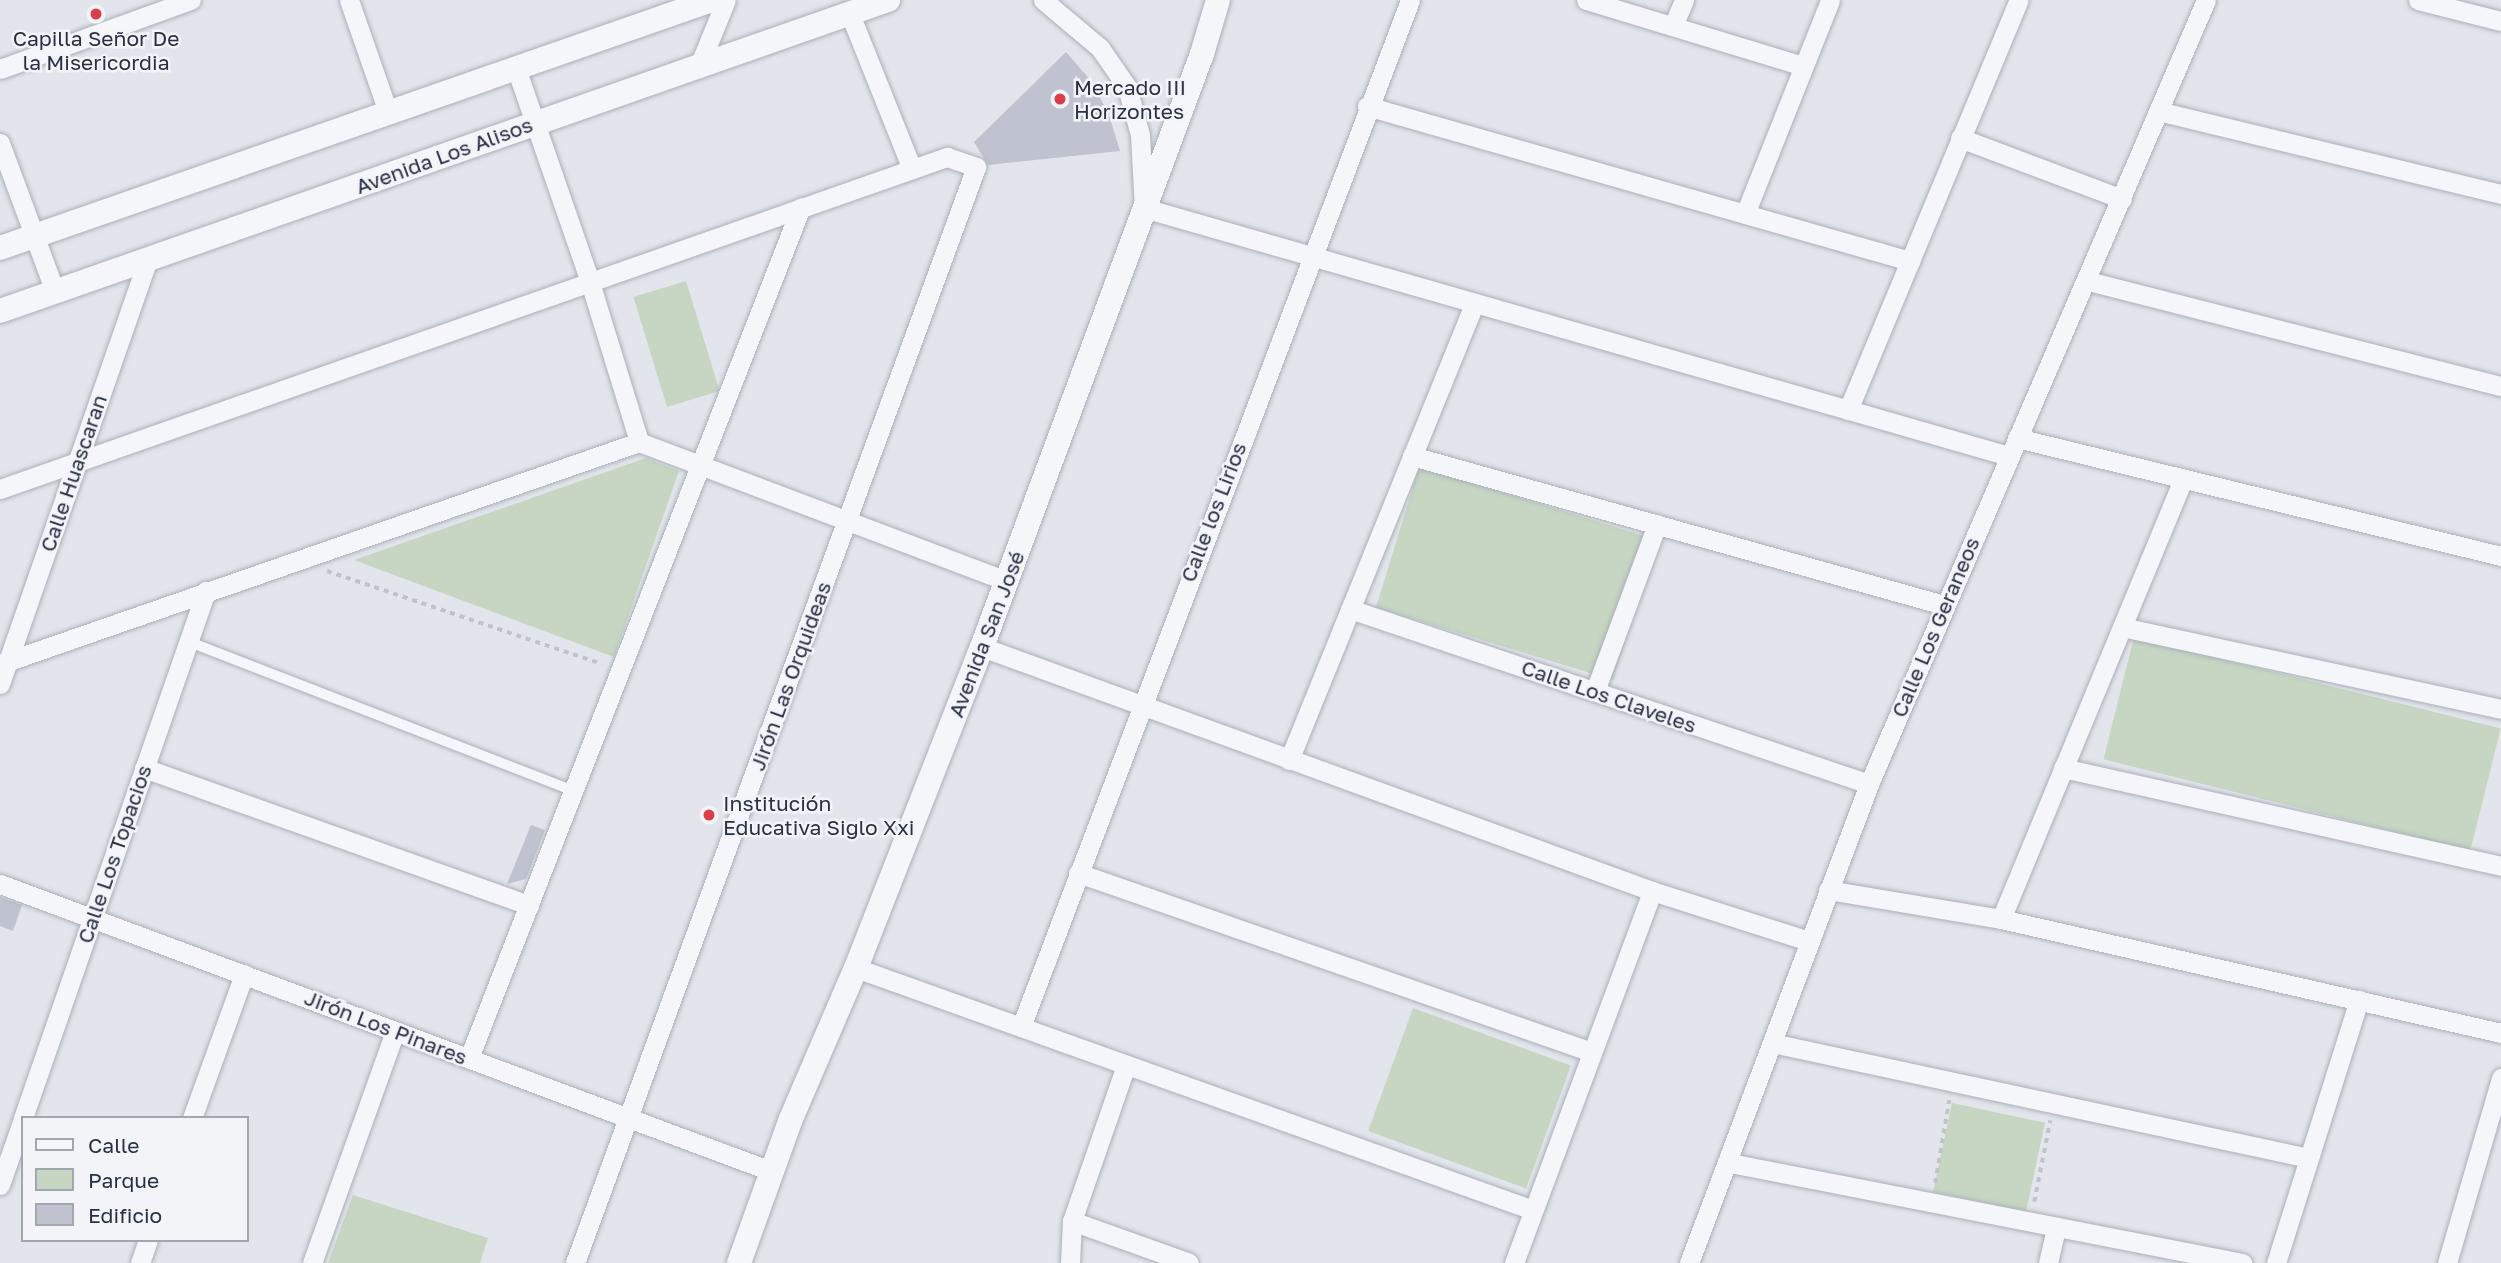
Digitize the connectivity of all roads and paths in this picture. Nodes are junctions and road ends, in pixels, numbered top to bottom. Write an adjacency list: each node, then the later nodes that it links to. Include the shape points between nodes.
1 (191, 0): 15 (street)
2 (349, 0): 25 (street)
3 (712, 0): 21 (street)
4 (726, 0): 19 (street)
5 (888, 0): 16 (street, Avenida Los Alisos)
6 (1043, 0): 33 (street, via 1100,48 1127,87 1140,135)
7 (1218, 0): 33 (street, Avenida San José)
8 (1410, 0): 23 (street, Calle los Lirios)
9 (1586, 0): 18 (street)
10 (1684, 0): 18 (street)
11 (1830, 0): 20 (street)
12 (2019, 0): 27 (street)
13 (2206, 0): 24 (street, Calle Los Geraneos)
14 (2418, 0): 17 (street)
15 (149, 8): 22 (street)
16 (850, 14): 19 (street, Avenida Los Alisos); 29 (street)
17 (2501, 21)
18 (1673, 26): 20 (street)
19 (699, 66): 26 (street, Avenida Los Alisos)
20 (1804, 66): 34 (street)
21 (516, 68): 25 (street); 26 (street)
22 (0, 69)
23 (1367, 106): 34 (street); 37 (street, Calle los Lirios)
24 (2158, 111): 30 (street); 31 (street, Calle Los Geraneos)
25 (388, 112): 35 (street)
26 (532, 124): 38 (street, Avenida Los Alisos); 40 (street)
27 (1960, 138): 31 (street); 39 (street)
28 (0, 143): 35 (street)
29 (912, 169): 32 (street); 54 (street, Jirón Las Orquideas, via 947,158 976,167)
30 (2501, 194)
31 (2122, 199): 41 (street, Calle Los Geraneos)
32 (801, 207): 40 (street); 51 (street)
33 (1143, 208): 37 (street); 58 (street, Avenida San José)
34 (1745, 214): 39 (street)
35 (34, 235): 36 (street); 42 (street)
36 (0, 248)
37 (1310, 256): 43 (street); 69 (street, Calle los Lirios)
38 (147, 261): 42 (street, Avenida Los Alisos); 50 (street, Calle Huascaran)
39 (1910, 261): 46 (street)
40 (589, 279): 47 (street); 50 (street)
41 (2088, 282): 45 (street); 48 (street, Calle Los Geraneos)
42 (55, 292): 44 (street, Avenida Los Alisos)
43 (1475, 303): 46 (street); 49 (street)
44 (0, 311)
45 (2501, 386)
46 (1848, 410): 48 (street)
47 (639, 442): 51 (street); 57 (street)
48 (2013, 447): 52 (street); 60 (street, Calle Los Geraneos)
49 (1412, 456): 55 (street); 61 (street)
50 (77, 461): 53 (street); 65 (street, Calle Huascaran)
51 (699, 468): 54 (street); 66 (street)
52 (2183, 479): 56 (street); 62 (street)
53 (0, 489)
54 (846, 523): 58 (street); 100 (street, Jirón Las Orquideas)
55 (1657, 524): 60 (street); 68 (street)
56 (2501, 556)
57 (294, 561): 59 (street); 66 (path)
58 (1007, 581): 64 (street, Avenida San José)
59 (206, 591): 63 (street, Calle Los Topacios); 65 (street)
60 (1944, 605): 74 (street, Calle Los Geraneos)
61 (1350, 609): 68 (street, Calle Los Claveles); 71 (street)
62 (2122, 626): 70 (street); 73 (street)
63 (187, 641): 72 (street, Calle Los Topacios); 75 (lane)
64 (982, 647): 69 (street); 85 (street, Avenida San José)
65 (4, 663): 67 (street, Calle Huascaran)
66 (620, 670): 75 (street)
67 (0, 684)
68 (1595, 691): 74 (street, Calle Los Claveles)
69 (1139, 706): 71 (street); 77 (street, Calle los Lirios)
70 (2501, 709)
71 (1289, 760): 80 (street)
72 (144, 768): 81 (street); 82 (street, Calle Los Topacios)
73 (2063, 768): 76 (street); 83 (street)
74 (1868, 784): 79 (street, Calle Los Geraneos)
75 (573, 791): 81 (street)
76 (2501, 866)
77 (1078, 873): 88 (street, Calle los Lirios); 92 (street)
78 (0, 884): 82 (street, Jirón Los Pinares)
79 (1828, 890): 83 (street); 84 (street, Calle Los Geraneos)
80 (1652, 891): 84 (street); 92 (street)
81 (529, 905): 93 (street)
82 (92, 918): 86 (street, Jirón Los Pinares); 98 (street, Calle Los Topacios)
83 (2001, 919): 87 (street)
84 (1809, 941): 91 (street, Calle Los Geraneos)
85 (856, 968): 88 (street); 104 (street, Avenida San José)
86 (244, 974): 89 (street, Jirón Los Pinares); 99 (street)
87 (2359, 1000): 90 (street); 102 (street)
88 (1021, 1027): 94 (street)
89 (395, 1031): 93 (street, Jirón Los Pinares); 113 (street)
90 (2501, 1033)
91 (1772, 1043): 96 (street); 103 (street, Calle Los Geraneos)
92 (1589, 1051): 107 (street)
93 (469, 1059): 100 (street, Jirón Los Pinares)
94 (1126, 1065): 107 (street); 108 (street)
95 (2501, 1078): 123 (street)
96 (1952, 1081): 97 (street); 106 (path)
97 (2054, 1103): 102 (street); 109 (path)
98 (24, 1116)
99 (193, 1116)
100 (628, 1118): 104 (street, Jirón Los Pinares); 114 (street, Jirón Las Orquideas)
101 (21, 1124): 105 (street, Calle Los Topacios)
102 (2309, 1158): 122 (street)
103 (1730, 1163): 106 (street); 119 (street, Calle Los Geraneos)
104 (771, 1171): 115 (street, Avenida San José)
105 (0, 1185)
106 (1932, 1203): 109 (street)
107 (1533, 1210): 118 (street)
108 (1072, 1221): 116 (street); 117 (street)
109 (2030, 1222): 110 (street)
110 (2056, 1227): 120 (street); 121 (street)
111 (147, 1242): 112 (street)
112 (140, 1263)
113 (312, 1263)
114 (575, 1263)
115 (739, 1263)
116 (1070, 1263)
117 (1189, 1263)
118 (1514, 1263)
119 (1689, 1263)
120 (2048, 1263)
121 (2242, 1263)
122 (2276, 1263)
123 (2447, 1263)

